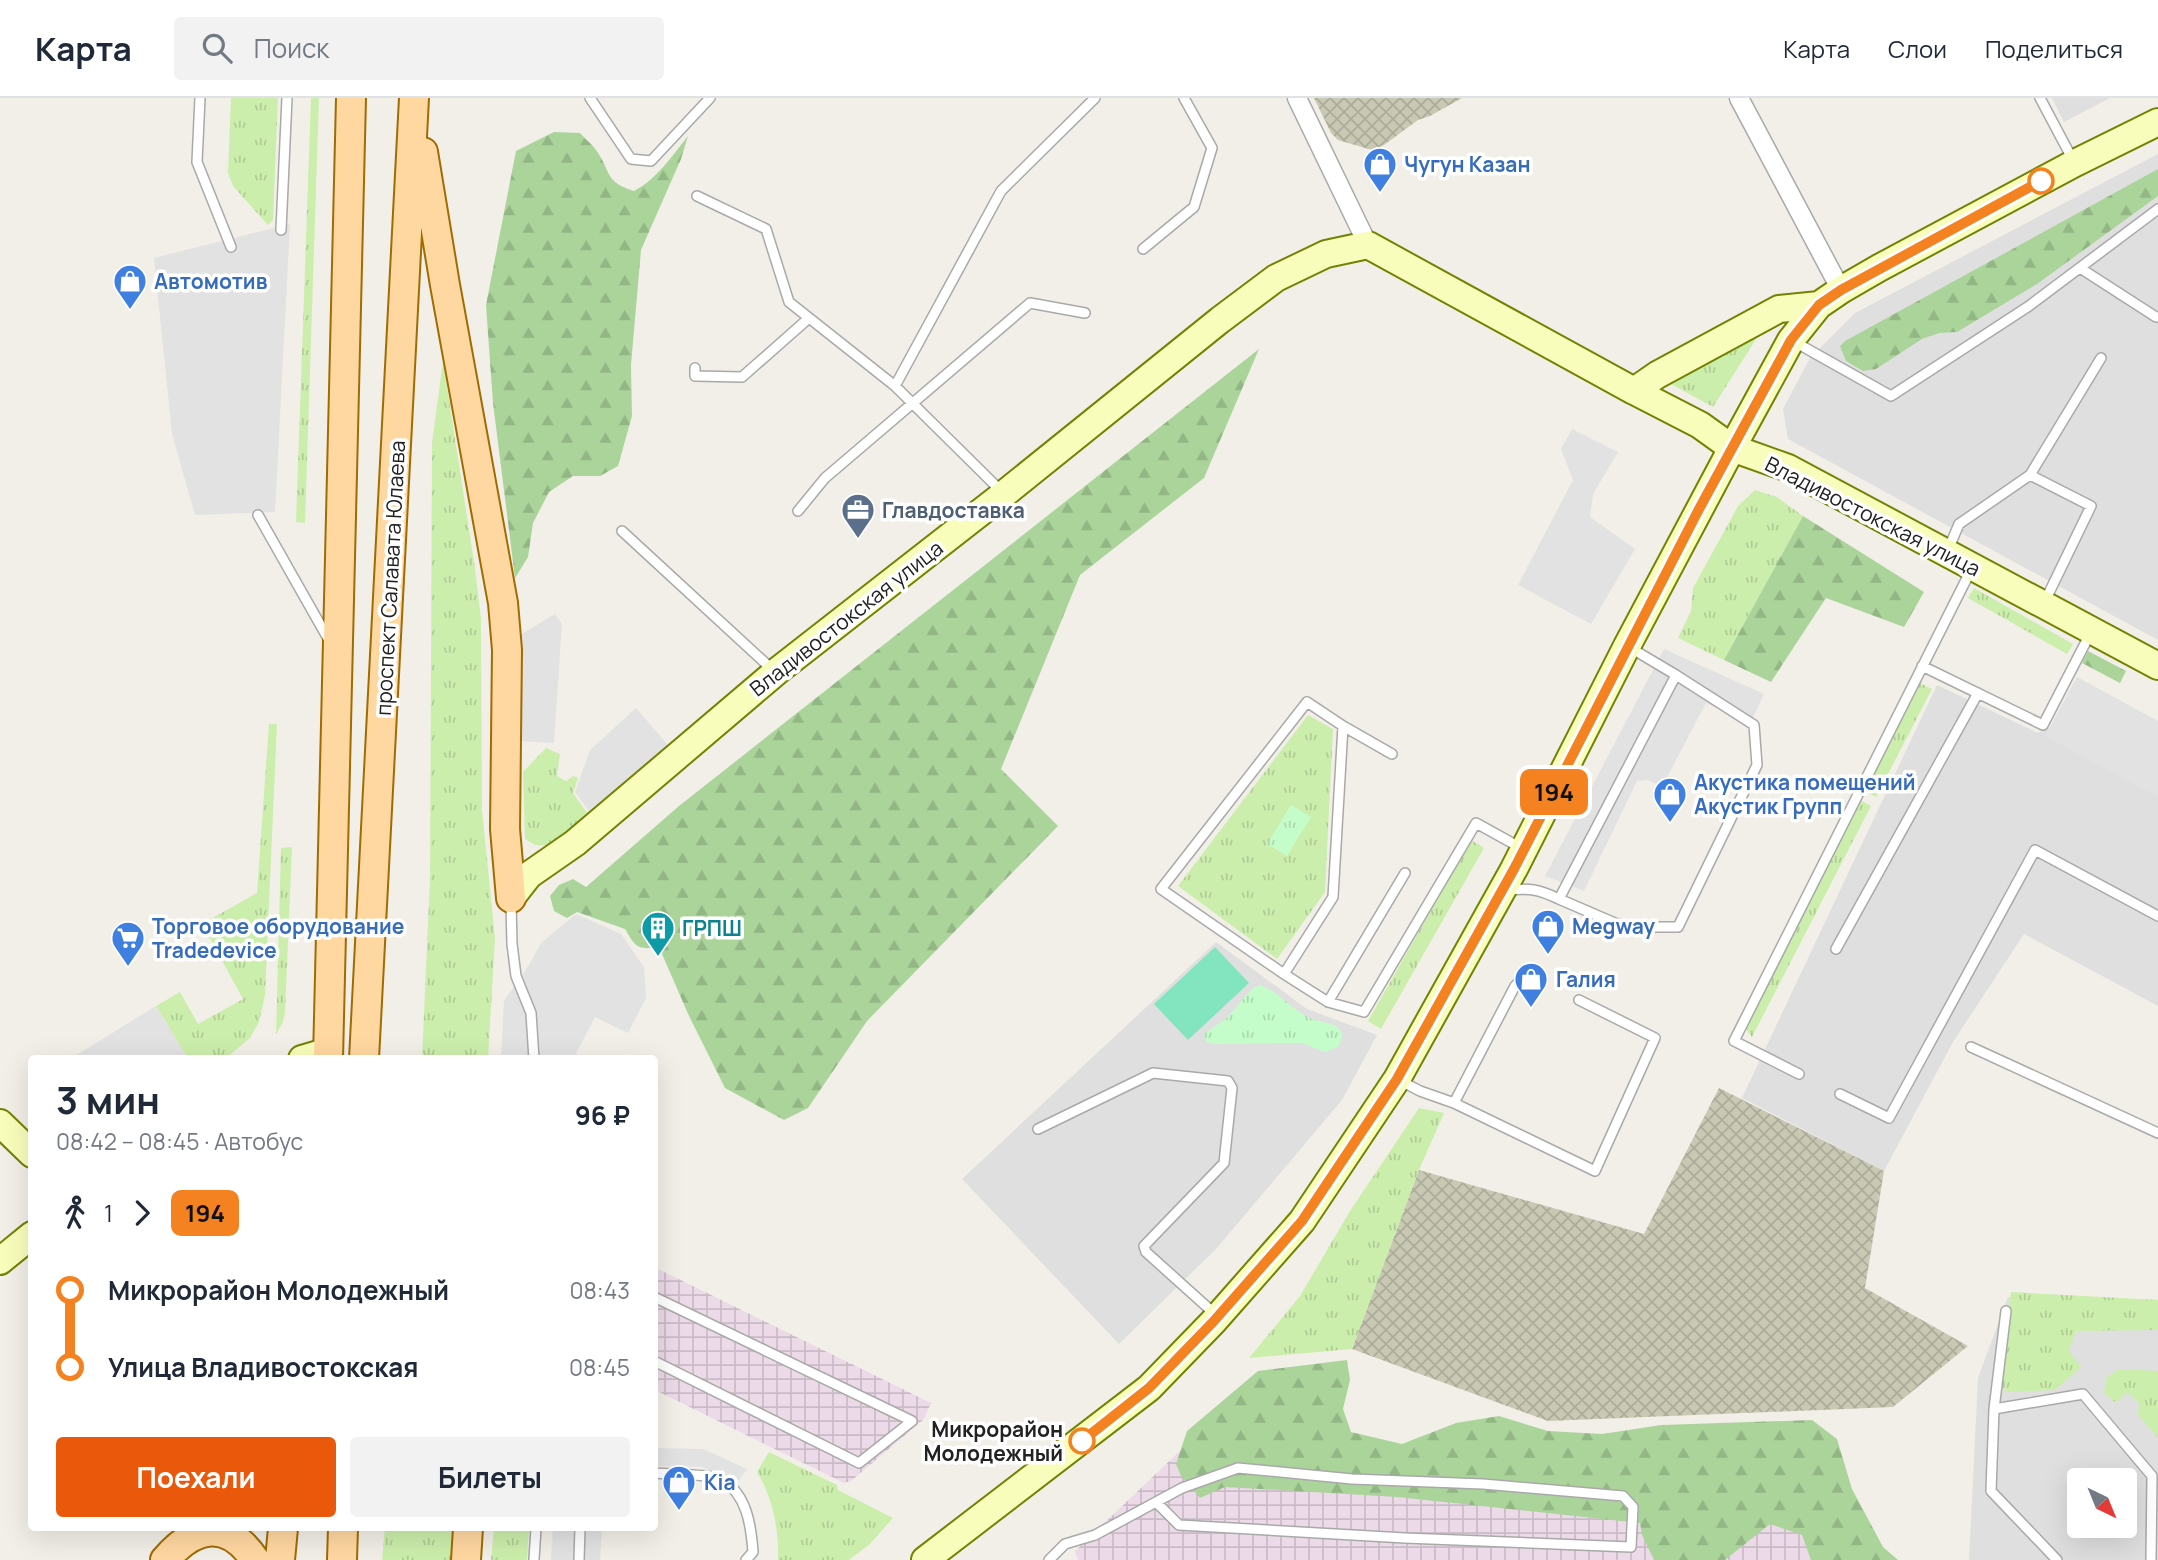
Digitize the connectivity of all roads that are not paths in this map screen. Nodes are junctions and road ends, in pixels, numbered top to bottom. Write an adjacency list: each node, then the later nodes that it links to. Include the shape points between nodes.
1 (200, 98): 18 (lane, via 197,162)
2 (288, 98): 16 (lane)
3 (351, 98): 43 (main road)
4 (414, 98): 51 (main road, via 503,603 507,650); 66 (main road, проспект Салавата Юлаева)
5 (590, 98): 6 (lane, via 631,159 650,161)
6 (710, 98)
7 (1095, 98): 29 (lane, via 1001,191)
8 (1184, 98): 19 (lane, via 1212,148 1194,207)
9 (1297, 98): 17 (street)
10 (1739, 98): 21 (street)
11 (2040, 98): 13 (lane)
12 (2158, 122): 13 (street)
13 (2075, 163): 21 (street)
14 (697, 196): 25 (lane, via 766,229 789,302)
15 (2158, 209): 20 (lane)
16 (281, 230)
17 (1368, 245): 30 (street, Владивостокская улица); 34 (street, Владивостокская улица, via 1326,254 1276,278)
18 (231, 247)
19 (1143, 249)
20 (2080, 268): 24 (lane); 26 (lane, via 1891,396)
21 (1841, 290): 22 (street)
22 (1819, 305): 26 (street); 30 (street, via 1779,309)
23 (1085, 313): 31 (lane, via 1030,303)
24 (2158, 317)
25 (809, 318): 28 (lane, via 742,377 695,376); 29 (lane)
26 (1791, 340): 32 (street)
27 (2101, 358): 33 (lane)
28 (695, 368)
29 (895, 386): 31 (lane)
30 (1634, 391): 32 (street, Владивостокская улица, via 1700,425)
31 (914, 404): 34 (lane); 35 (lane, via 825,478)
32 (1732, 448): 38 (street, Владивостокская улица, via 1788,468); 42 (street)
33 (2031, 475): 38 (lane, via 1959,524); 40 (lane, via 2091,506)
34 (1004, 494): 46 (street, Владивостокская улица)
35 (798, 511)
36 (258, 515): 43 (lane)
37 (622, 531): 46 (lane)
38 (1947, 552): 39 (street, Владивостокская улица)
39 (1973, 567): 40 (street, Владивостокская улица); 44 (lane)
40 (2043, 604): 41 (street, Владивостокская улица)
41 (2092, 631): 45 (street, Владивостокская улица); 48 (lane, via 2043,725)
42 (1627, 646): 47 (lane); 52 (street)
43 (336, 653): 65 (main road)
44 (1922, 666): 48 (lane); 68 (lane, via 1734,1041)
45 (2158, 666)
46 (776, 672): 53 (street, Владивостокская улица)
47 (1676, 674): 57 (lane); 57 (lane, via 1754,725 1757,765 1678,927 1625,927)
48 (1978, 694): 59 (lane)
49 (1343, 726): 50 (lane); 60 (lane, via 1333,897); 60 (lane, via 1307,702 1161,889)
50 (1392, 754)
51 (505, 829): 53 (street, via 514,847 529,859); 56 (main road)
52 (1524, 850): 55 (street); 63 (lane, via 1476,823 1364,1012)
53 (552, 860): 56 (street, Владивостокская улица, via 529,875)
54 (1405, 873): 63 (lane)
55 (1502, 890): 57 (lane, via 1530,888); 69 (street)
56 (511, 898): 67 (lane, via 516,976 531,1013)
57 (1559, 899)
58 (2158, 916): 70 (lane, via 2035,850 1889,1118)
59 (1836, 949)
60 (1284, 974): 63 (lane)
61 (1525, 976): 71 (lane, via 1515,986)
62 (1579, 1000): 71 (lane, via 1655,1038 1595,1171)
63 (1328, 1002)
64 (1971, 1047): 74 (lane)
65 (328, 1055)
66 (364, 1055)
67 (534, 1055)
68 (1799, 1074)
69 (1397, 1079): 71 (lane); 80 (street, via 1302,1221)
70 (1840, 1094)
71 (1454, 1103)
72 (0, 1123): 75 (street)
73 (1038, 1129): 80 (lane, via 1153,1073 1228,1081 1232,1087 1224,1164 1144,1246)
74 (2158, 1133)
75 (28, 1150)
76 (28, 1238): 77 (street)
77 (0, 1261)
78 (658, 1299): 81 (lane, via 912,1420 859,1462)
79 (2006, 1311): 82 (lane)
80 (1218, 1317): 97 (street, via 1149,1388)
81 (658, 1363)
82 (1994, 1409): 99 (lane, via 1991,1491); 100 (lane, via 2083,1394 2152,1476)
83 (658, 1473): 96 (lane, via 720,1478 741,1497 751,1524 752,1552)
84 (1157, 1503): 84 (lane, via 1180,1525 1631,1547 1633,1507 1623,1496 1238,1468 1181,1488); 98 (lane, via 1095,1535 1065,1544)
85 (174, 1531): 91 (main road)
86 (283, 1531): 93 (main road)
87 (468, 1531): 94 (main road)
88 (536, 1531): 90 (lane)
89 (580, 1531): 95 (lane)
90 (534, 1559)
91 (164, 1560): 92 (main road, via 193,1535 211,1531 237,1540)
92 (255, 1560)
93 (280, 1560)
94 (466, 1560)
95 (579, 1560)
96 (746, 1560)
97 (925, 1560)
98 (1049, 1560)
99 (2057, 1560)
100 (2151, 1560)

